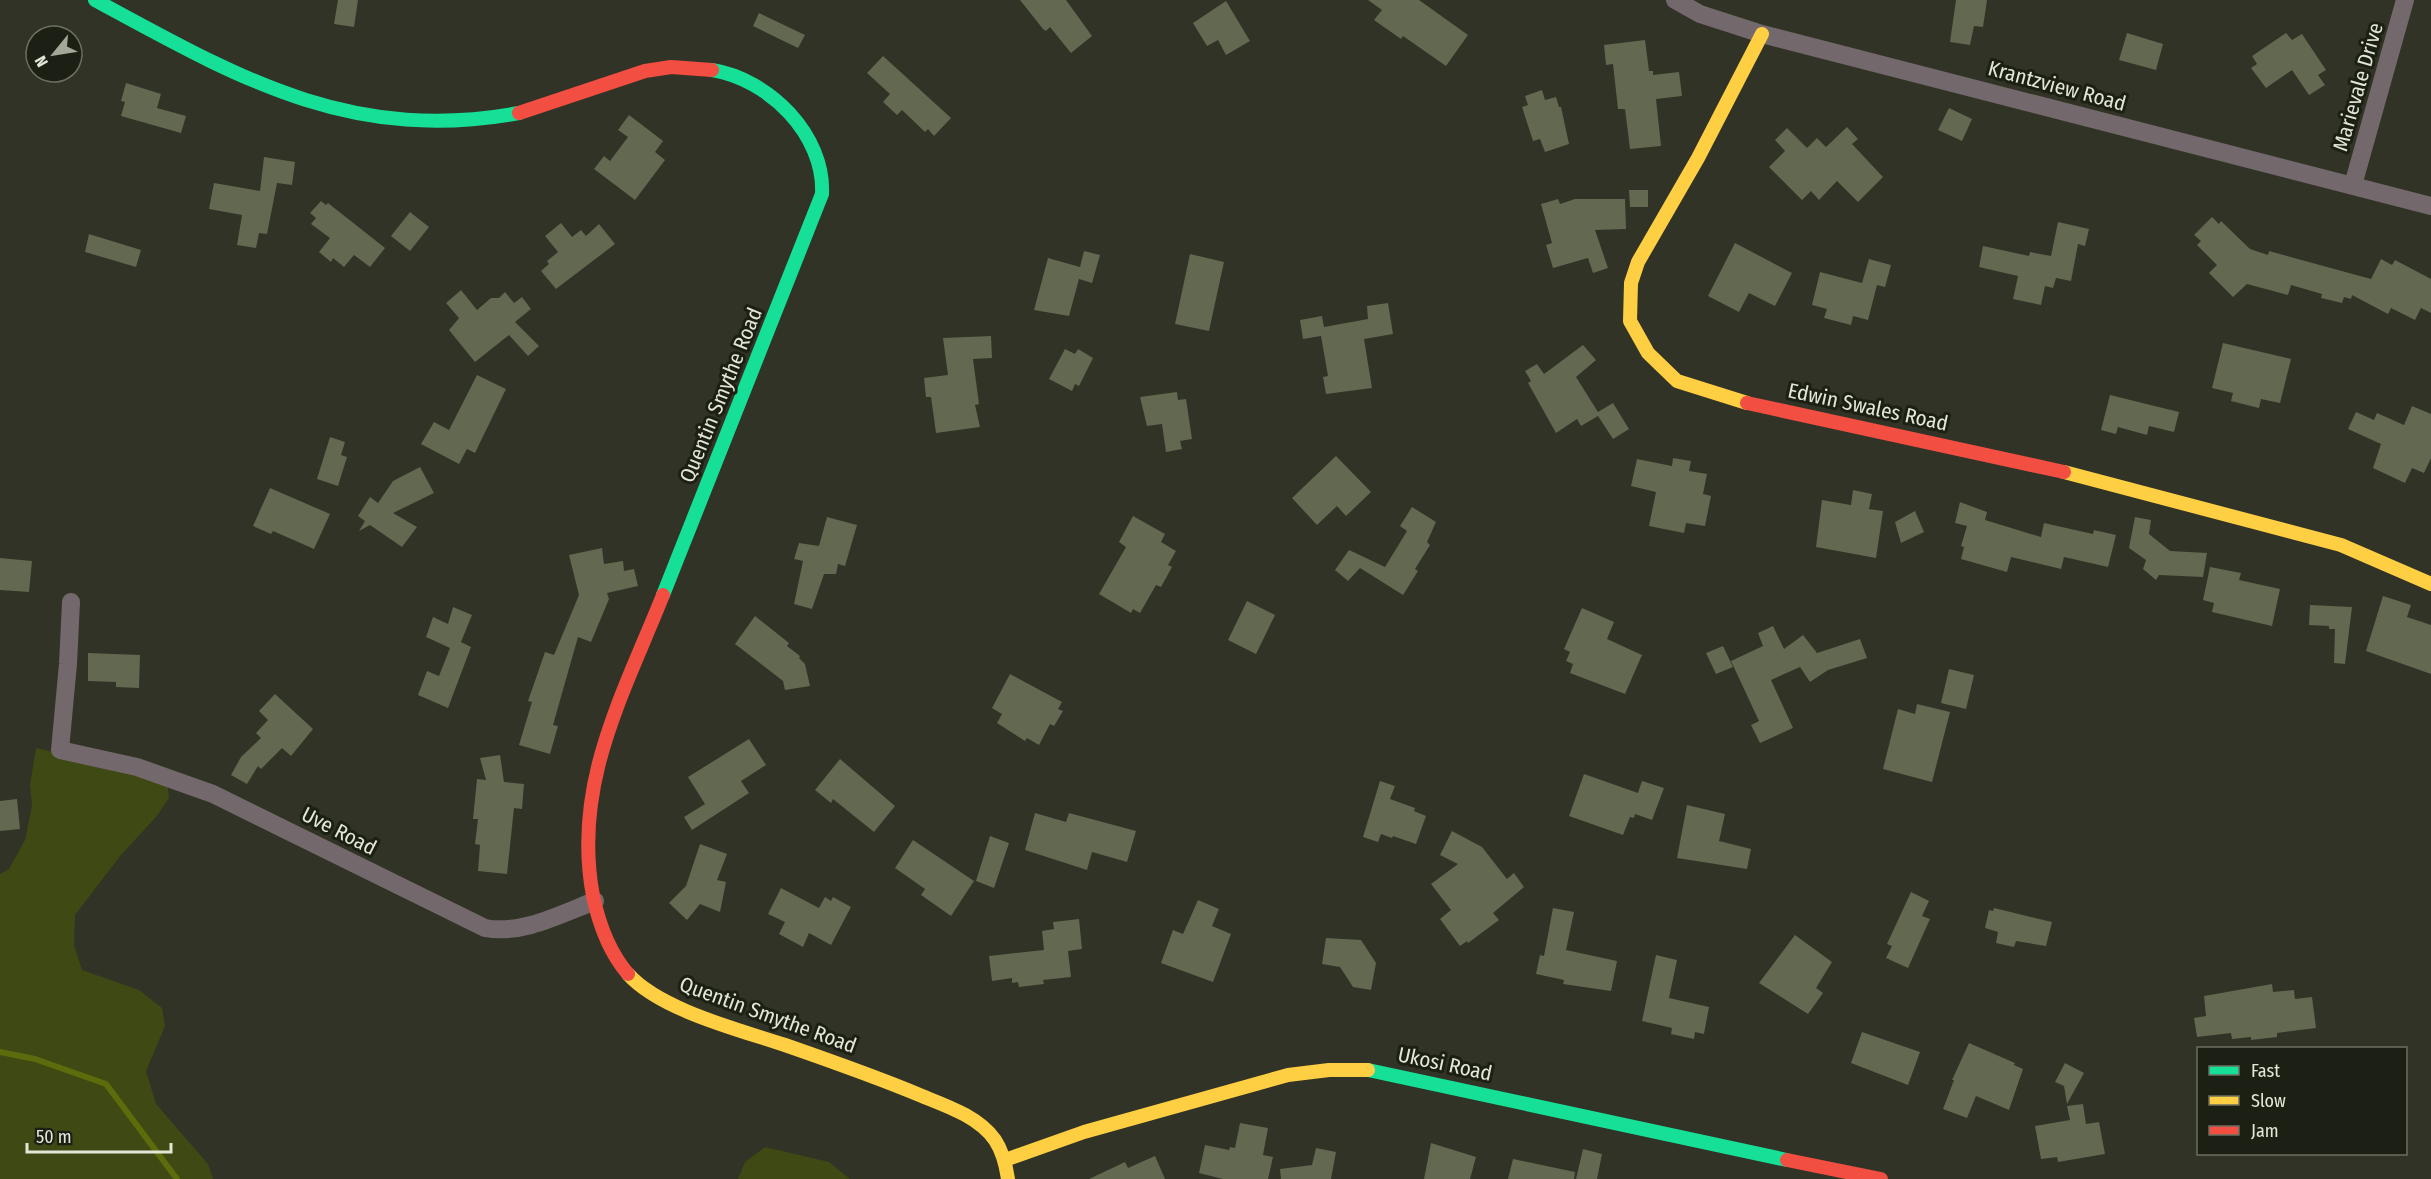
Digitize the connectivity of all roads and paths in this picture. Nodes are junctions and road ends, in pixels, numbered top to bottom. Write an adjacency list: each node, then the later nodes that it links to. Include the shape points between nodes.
1 (95, 0): 9 (street, Quentin Smythe Road, via 259,85 304,101 382,116 442,119 514,114 566,100 591,87 644,70 685,65 710,68 740,79 776,102 817,150 824,179 818,209 594,774 586,832)
2 (2405, 0): 5 (street, Marievale Drive)
3 (1686, 3): 4 (street, Krantzview Road)
4 (1762, 34): 5 (street, Krantzview Road); 7 (street, Edwin Swales Road, via 1698,158 1638,262 1631,283 1630,321 1635,332 1648,353 1677,381 1762,407 1963,448 2135,489 2341,545)
5 (2353, 185): 6 (street, Krantzview Road)
6 (2431, 206)
7 (2431, 584)
8 (70, 602): 9 (street, Uve Road, via 60,750 137,767 213,794 485,928 526,926)
9 (595, 901): 10 (street, Quentin Smythe Road, via 619,962 630,978 654,995 698,1016 875,1076 951,1108 978,1123 995,1140)
10 (1005, 1160): 11 (street, Quentin Smythe Road); 12 (street, Ukosi Road, via 1084,1132 1288,1074 1374,1070)
11 (1008, 1179)
12 (1881, 1179)

